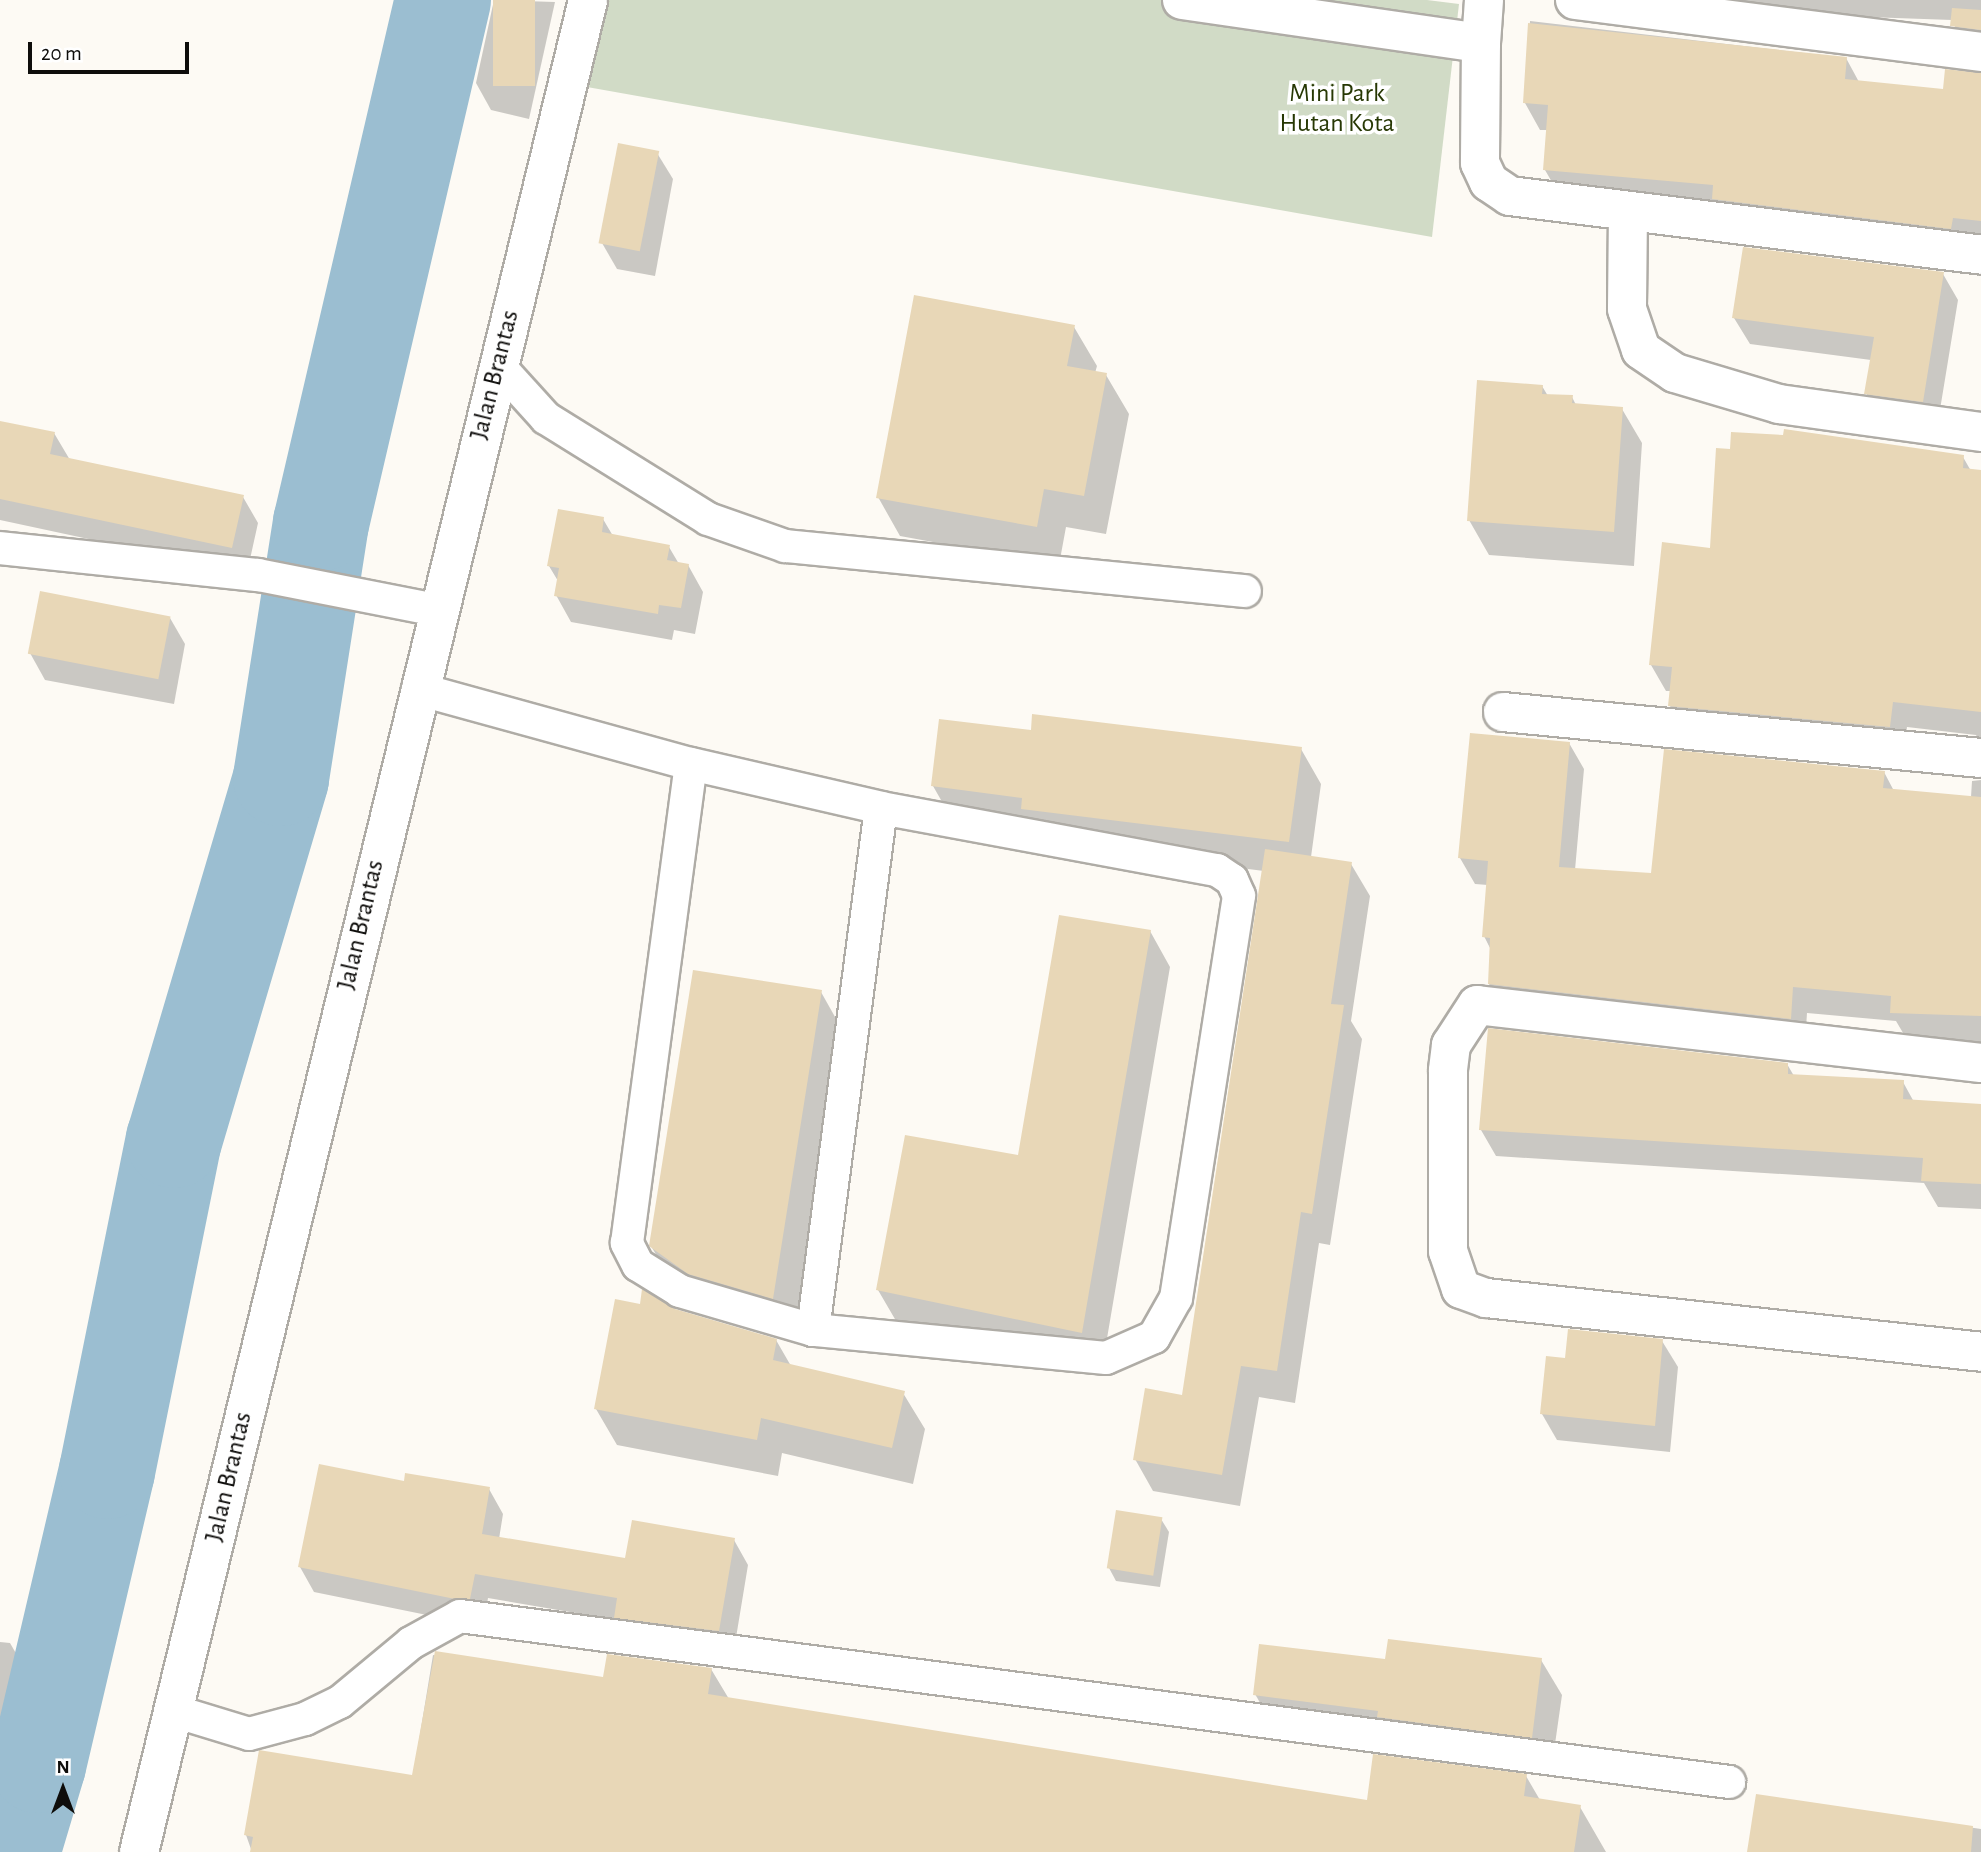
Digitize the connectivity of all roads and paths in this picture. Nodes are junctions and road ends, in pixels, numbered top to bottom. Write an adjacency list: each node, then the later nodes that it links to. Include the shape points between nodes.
1 (588, 0): 9 (street, Jalan Brantas)
2 (1182, 0): 5 (street)
3 (1484, 0): 5 (street)
4 (1575, 0): 6 (street)
5 (1481, 43): 7 (street, via 1480,163 1489,183 1510,196)
6 (1981, 52)
7 (1628, 211): 8 (street); 10 (street, via 1627,309 1641,350 1675,373 1779,404)
8 (1981, 255)
9 (498, 365): 12 (lane, via 557,426 708,519 785,546); 13 (street, Jalan Brantas)
10 (1981, 432)
11 (0, 548): 13 (lane, via 258,575)
12 (1245, 591)
13 (437, 610): 14 (street, Jalan Brantas)
14 (418, 689): 17 (lane); 22 (street, Jalan Brantas)
15 (1503, 712): 16 (street)
16 (1981, 758)
17 (691, 764): 18 (lane); 20 (lane, via 626,1243 638,1265 680,1291)
18 (881, 808): 20 (lane); 20 (lane, via 1217,870 1232,880 1239,896 1175,1297 1154,1337 1106,1358)
19 (1981, 1063): 21 (street, via 1477,1005 1451,1045 1448,1251 1461,1289 1486,1298)
20 (813, 1330)
21 (1981, 1352)
22 (174, 1711): 23 (lane, via 249,1734 305,1719 340,1702 411,1643 460,1616); 24 (street, Jalan Brantas)
23 (1729, 1782)
24 (139, 1852)

